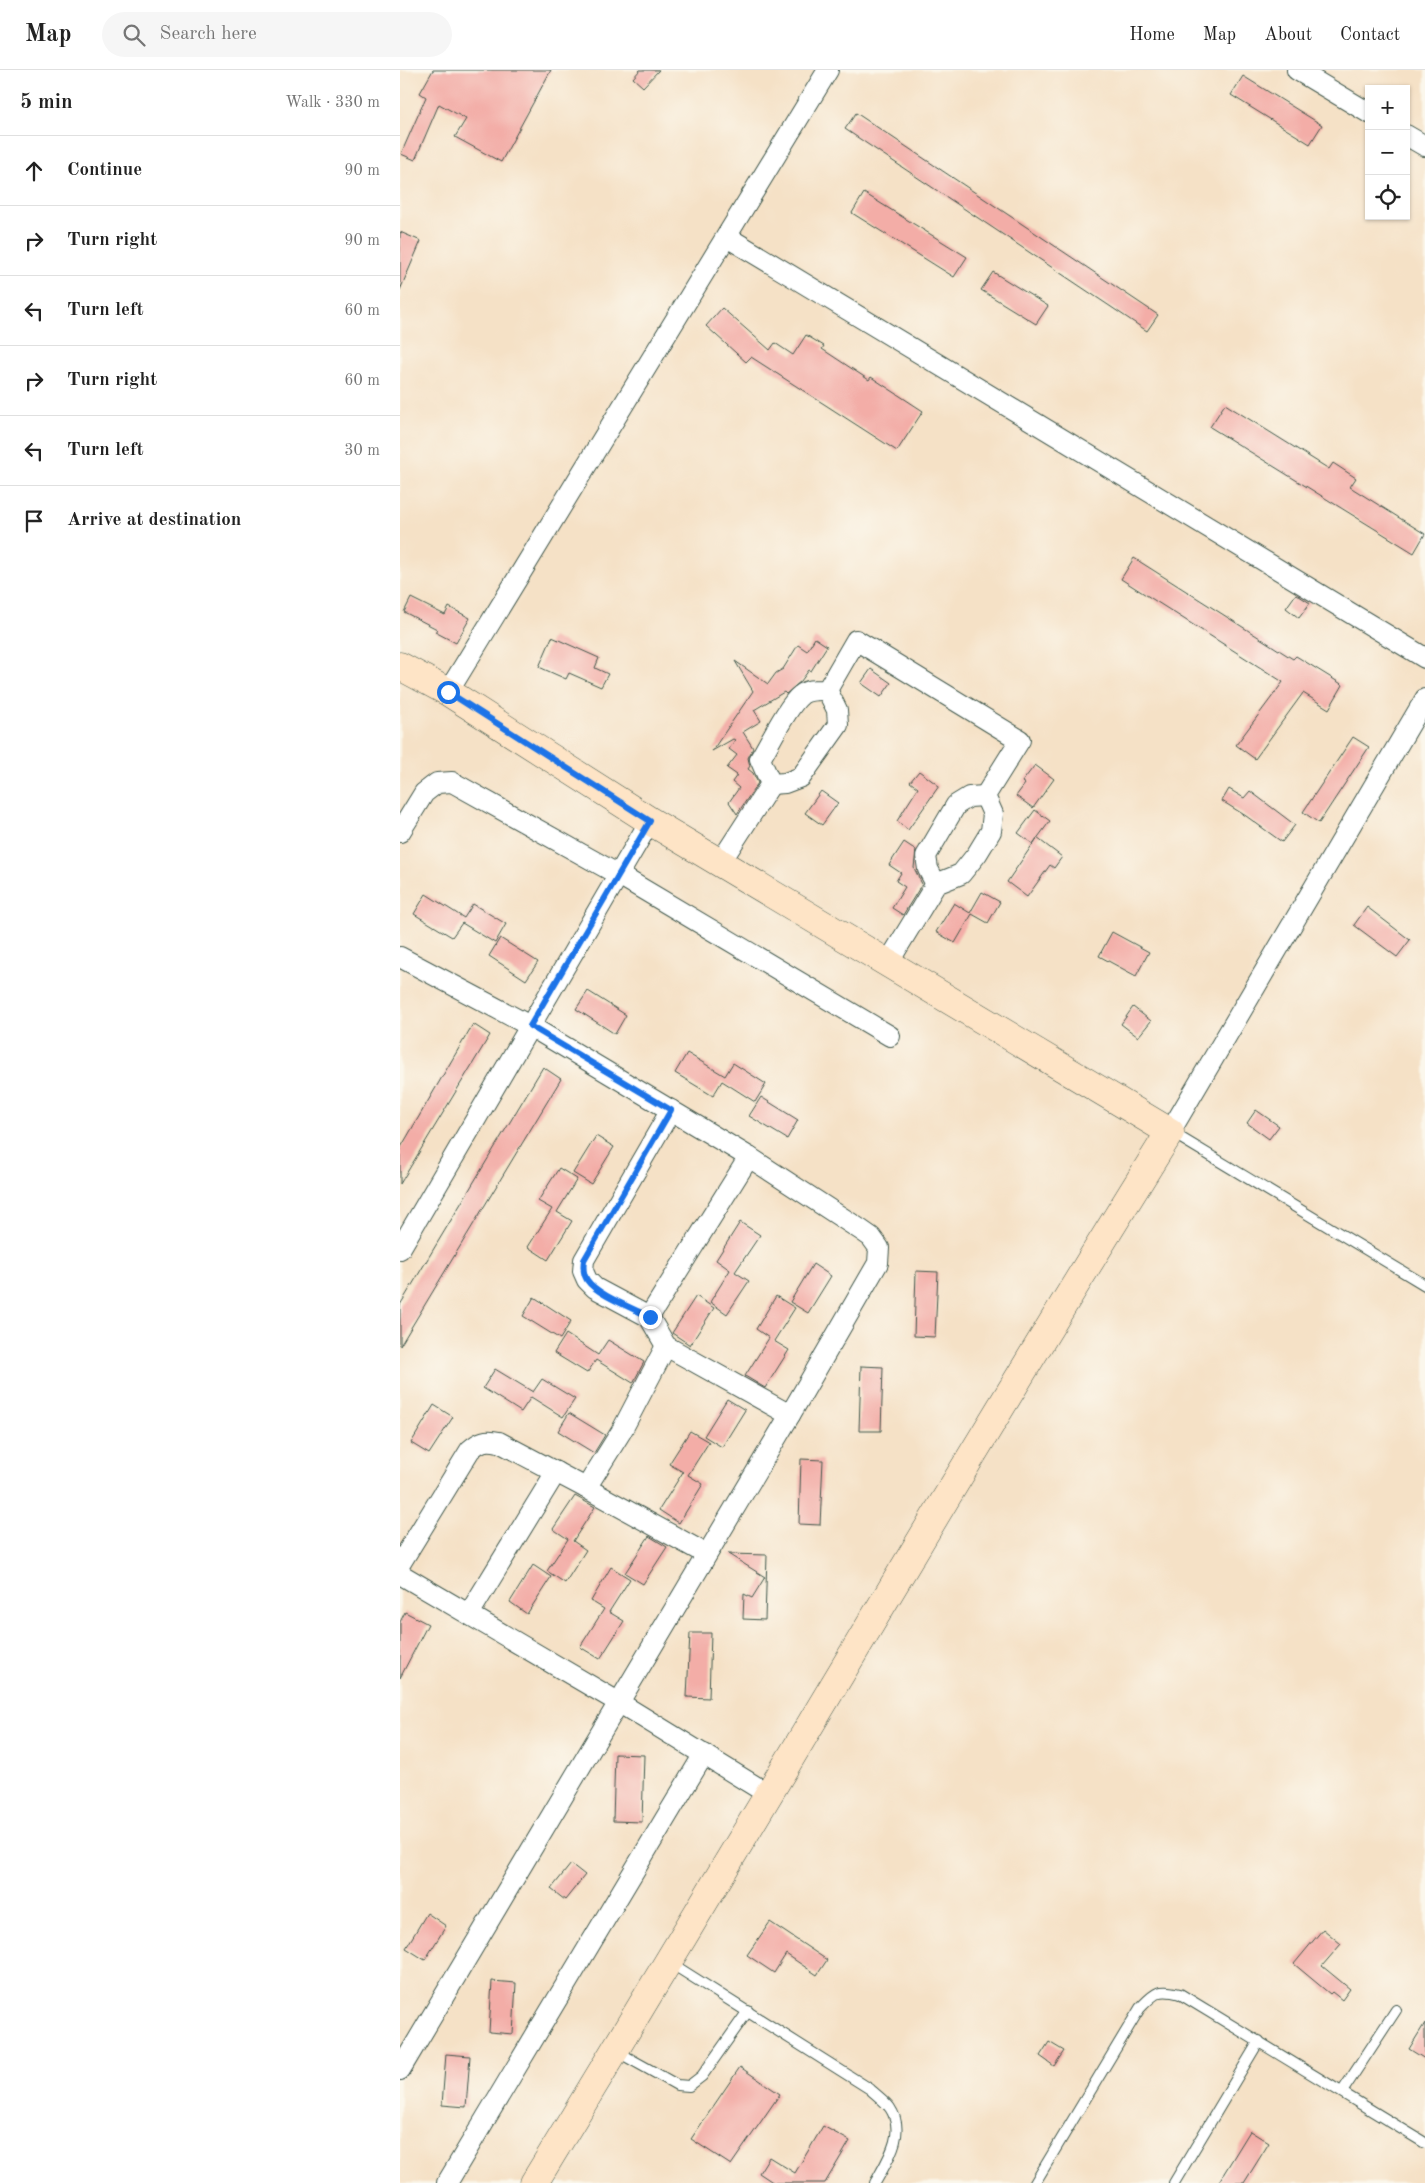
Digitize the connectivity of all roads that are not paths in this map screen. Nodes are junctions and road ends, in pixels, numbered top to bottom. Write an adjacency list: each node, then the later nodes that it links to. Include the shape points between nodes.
1 (828, 70): 6 (street)
2 (1297, 70): 3 (street)
3 (1365, 111)
4 (1410, 137): 5 (street)
5 (1425, 146)
6 (727, 236): 7 (street); 10 (street)
7 (1425, 658)
8 (400, 666): 10 (street)
9 (827, 690): 12 (street, via 810,690 800,696 774,735 760,759); 12 (street, via 838,710 838,725 801,777); 13 (street, via 856,640 1020,740)
10 (448, 692): 14 (street)
11 (1425, 699): 24 (street)
12 (771, 784): 16 (street)
13 (985, 796): 18 (street, via 994,814 991,831 961,874); 18 (street, via 970,797 956,805 926,856 928,870)
14 (650, 821): 16 (street); 17 (street)
15 (400, 832): 17 (street, via 424,793 437,783 452,782)
16 (720, 863): 20 (street)
17 (619, 874): 21 (street); 22 (street)
18 (936, 884): 20 (street)
19 (400, 958): 21 (street)
20 (888, 963): 24 (street)
21 (530, 1026): 23 (street); 26 (street)
22 (890, 1036)
23 (671, 1110): 25 (street); 28 (street, via 584,1260 583,1271 595,1288)
24 (1170, 1132): 27 (lane); 39 (street, via 1034,1349)
25 (749, 1157): 28 (street); 30 (street, via 871,1237 879,1248 878,1263)
26 (400, 1249)
27 (1425, 1285)
28 (650, 1317): 29 (street)
29 (666, 1346): 30 (street); 32 (street, via 621,1432)
30 (790, 1415): 33 (street)
31 (556, 1472): 32 (street); 34 (street, via 499,1442 478,1442); 36 (street)
32 (586, 1488): 33 (street)
33 (706, 1554): 37 (street)
34 (400, 1564)
35 (400, 1574): 36 (street)
36 (469, 1614): 37 (street)
37 (618, 1702): 38 (street); 45 (street)
38 (704, 1754): 39 (street); 48 (street)
39 (768, 1794): 40 (street)
40 (669, 1961): 42 (lane); 44 (street)
41 (1396, 2010): 46 (lane)
42 (748, 2011): 44 (lane, via 702,2076 689,2086 677,2085); 50 (lane, via 870,2089 890,2108 896,2124 896,2142)
43 (1259, 2042): 46 (lane); 51 (lane, via 1180,1994 1165,1990 1154,1994 1140,2008); 52 (lane)
44 (615, 2051): 49 (street)
45 (400, 2070)
46 (1342, 2092): 47 (lane)
47 (1425, 2143)
48 (447, 2183)
49 (534, 2183)
50 (875, 2183)
51 (1035, 2183)
52 (1174, 2183)

